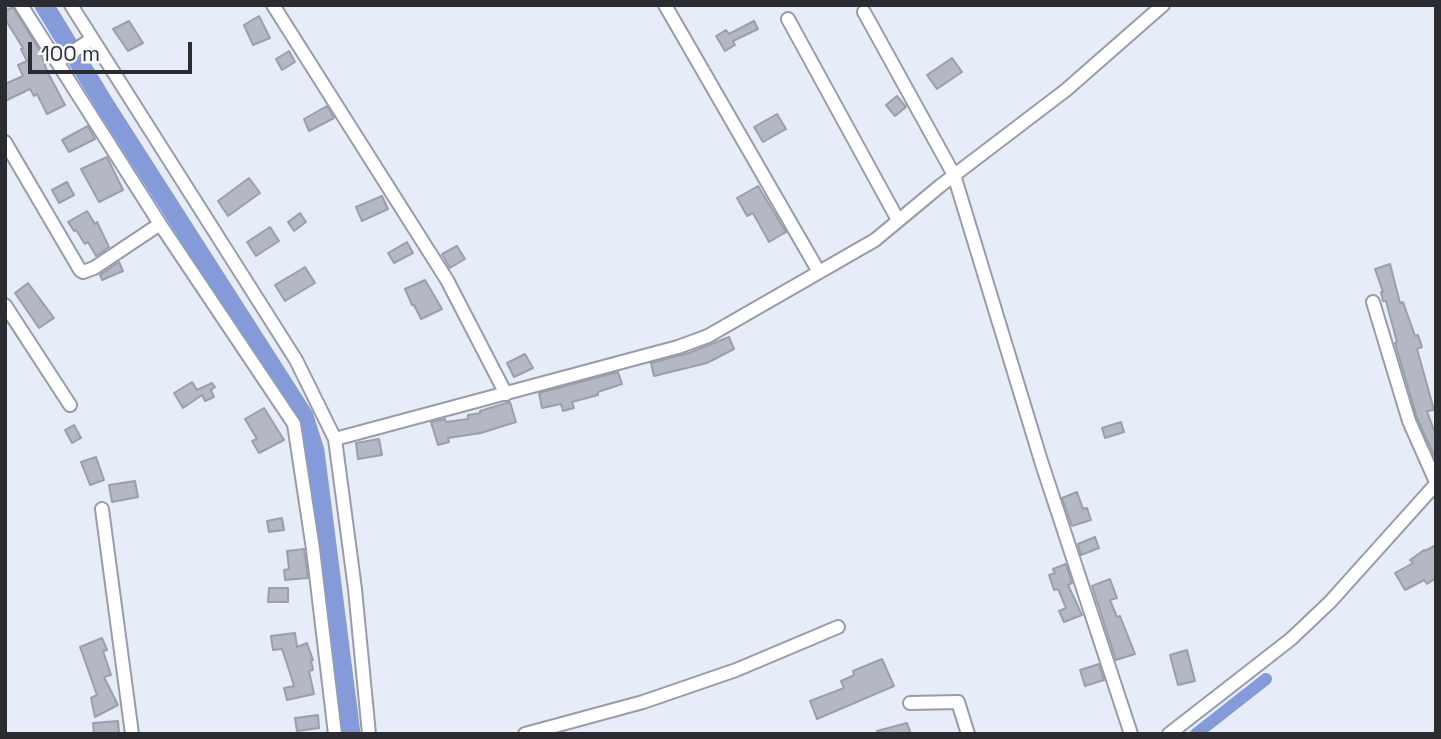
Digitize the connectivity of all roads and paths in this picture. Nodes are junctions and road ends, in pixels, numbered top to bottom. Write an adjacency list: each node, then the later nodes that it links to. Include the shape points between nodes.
1 (21, 5): 9 (street)
2 (71, 5): 8 (street)
3 (274, 5): 17 (street, via 447,280)
4 (665, 5): 14 (street)
5 (1163, 5): 11 (street, via 1066,90)
6 (864, 12): 11 (street)
7 (788, 19): 12 (street)
8 (92, 39): 9 (street); 19 (street, via 296,360)
9 (57, 62): 13 (street)
10 (5, 142): 13 (street, via 80,270 94,268)
11 (954, 176): 12 (street); 30 (street)
12 (898, 220): 14 (street, via 875,240)
13 (160, 224): 26 (street, via 294,424)
14 (819, 272): 17 (street, via 692,343)
15 (1373, 302): 20 (street, via 1405,411)
16 (5, 305): 18 (street)
17 (506, 394): 19 (street)
18 (70, 405)
19 (335, 439): 27 (street)
20 (1436, 483): 31 (street, via 1291,639)
21 (102, 509): 25 (street)
22 (838, 627): 28 (street, via 736,670 643,702)
23 (910, 703): 29 (street, via 956,701)
24 (1199, 722): 32 (path)
25 (131, 734)
26 (335, 734)
27 (369, 734)
28 (525, 734)
29 (968, 734)
30 (1131, 734)
31 (1169, 734)
32 (1202, 734)

